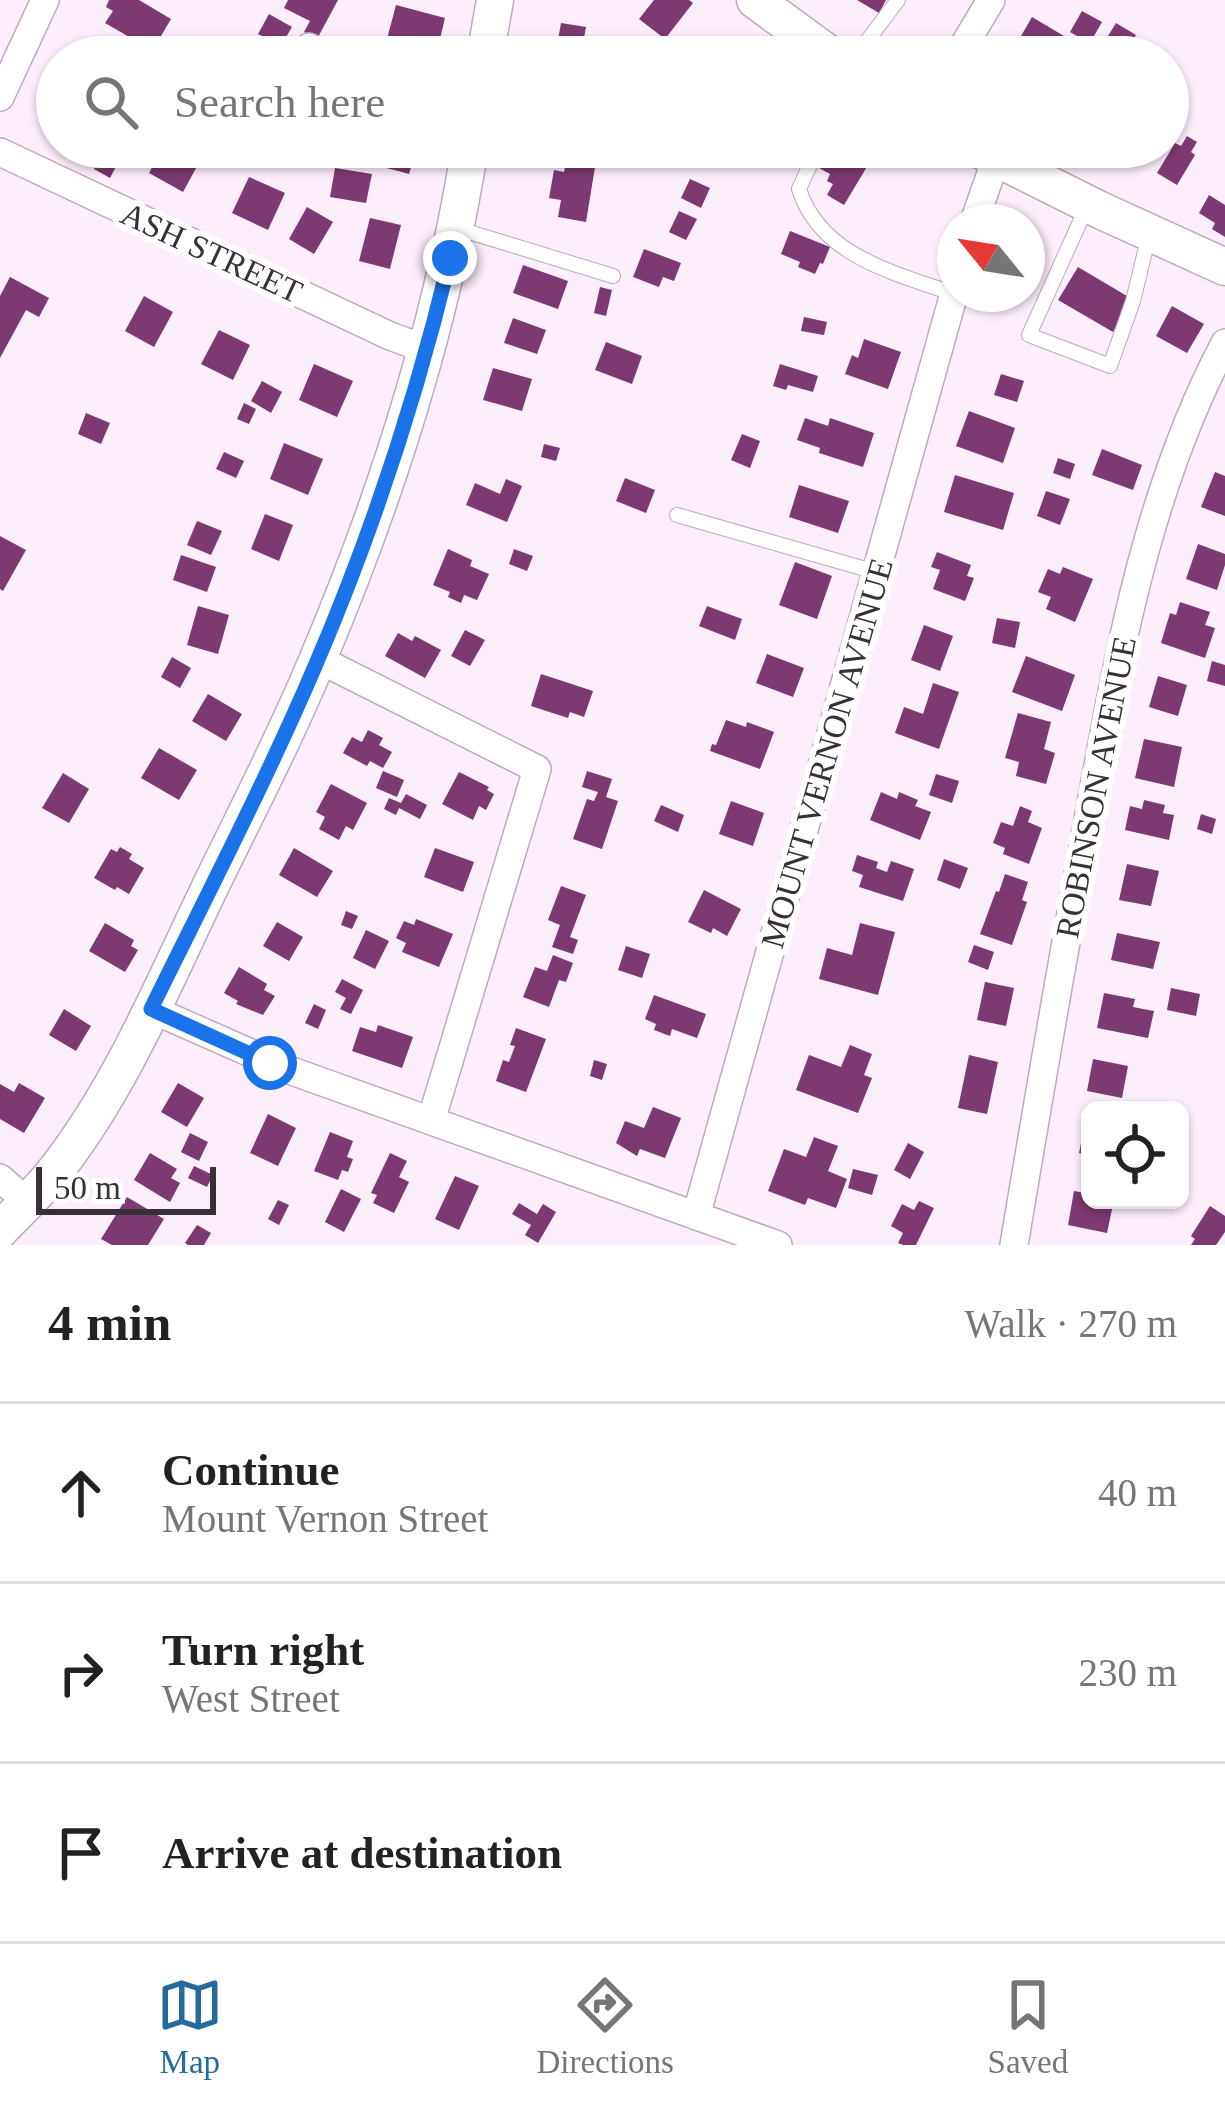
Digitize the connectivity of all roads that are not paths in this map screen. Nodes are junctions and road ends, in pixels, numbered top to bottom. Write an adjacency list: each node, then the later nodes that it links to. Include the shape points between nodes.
1 (45, 0): 10 (street)
2 (495, 0): 6 (street)
3 (898, 0): 8 (lane)
4 (991, 0): 9 (street)
5 (770, 5): 7 (street)
6 (489, 36)
7 (808, 36)
8 (871, 36)
9 (970, 36)
10 (0, 98)
11 (0, 152): 25 (street, ASH STREET)
12 (466, 168): 18 (street)
13 (808, 168): 22 (lane, via 799,189 805,207 837,244)
14 (983, 168): 16 (street)
15 (1015, 168): 17 (street)
16 (977, 204)
17 (1088, 204): 19 (street); 19 (lane, via 1030,335 1110,366)
18 (456, 228): 21 (lane); 25 (street)
19 (1149, 233): 20 (street)
20 (1225, 267)
21 (613, 276)
22 (937, 286)
23 (948, 312): 27 (street, MOUNT VERNON AVENUE)
24 (1225, 343): 34 (street, ROBINSON AVENUE, via 1175,458 1123,635)
25 (426, 349): 28 (street)
26 (677, 515): 27 (lane)
27 (876, 572): 31 (street, MOUNT VERNON AVENUE)
28 (318, 659): 29 (street); 30 (street, via 537,769)
29 (151, 1009): 30 (street, via 270,1063); 32 (street, via 57,1169)
30 (431, 1120): 31 (street)
31 (696, 1216): 33 (street)
32 (10, 1217)
33 (778, 1245)
34 (1014, 1245)

